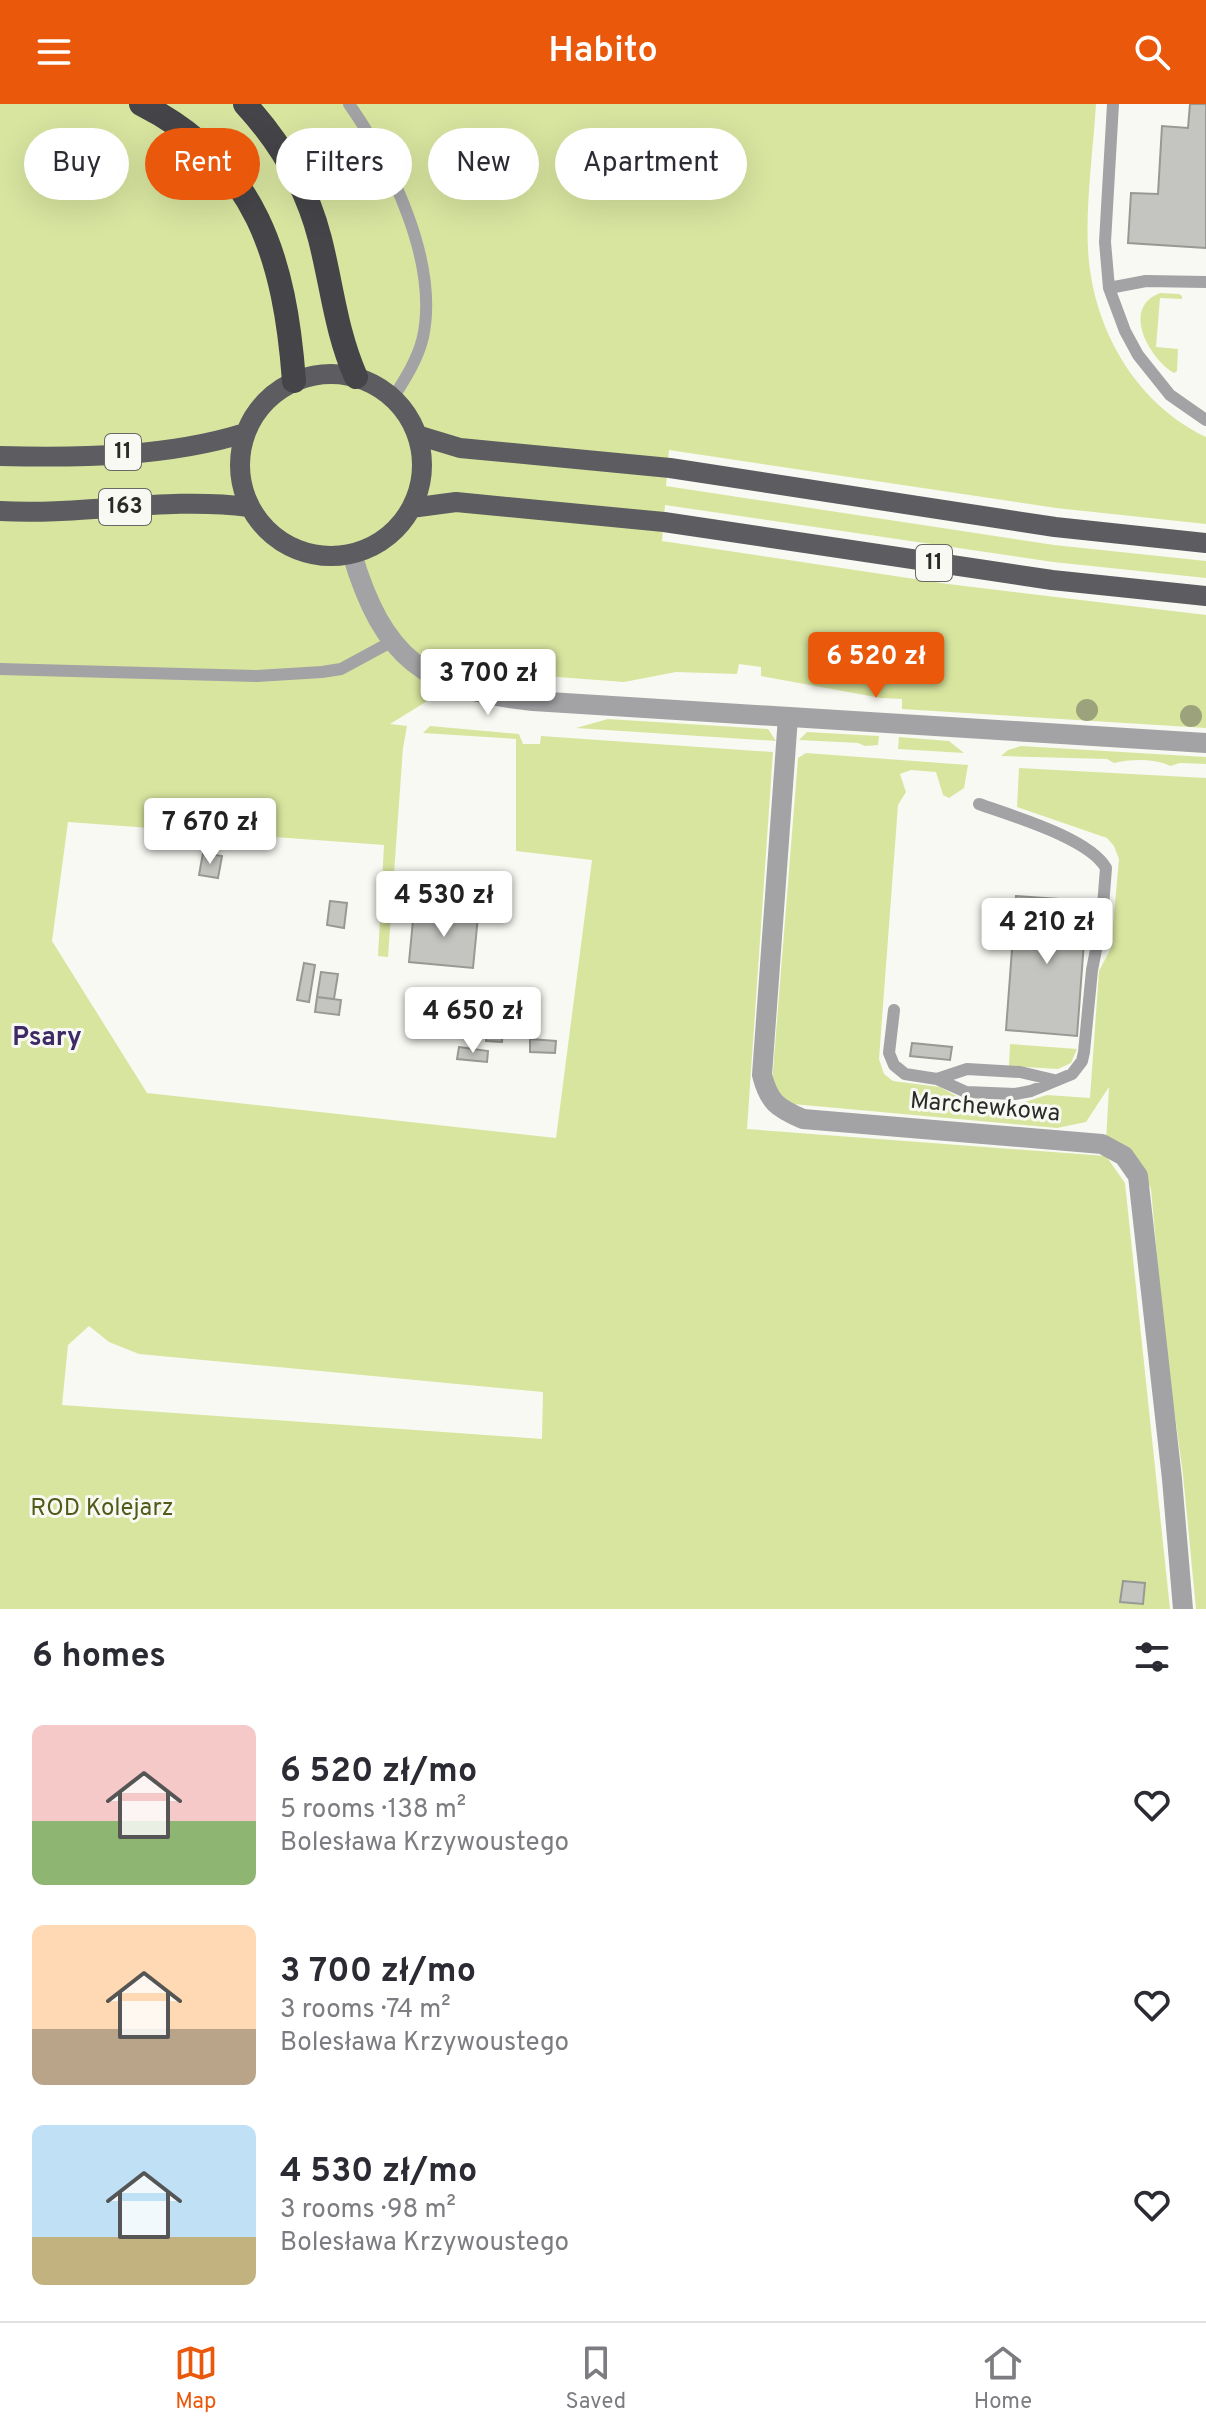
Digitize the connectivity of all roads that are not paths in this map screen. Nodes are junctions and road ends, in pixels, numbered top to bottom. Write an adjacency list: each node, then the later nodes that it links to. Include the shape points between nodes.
1 (141, 104): 8 (highway, via 213,156 254,210 283,289)
2 (245, 104): 7 (highway, via 280,149 308,201 337,326)
3 (349, 104): 9 (lane, via 391,172 420,260 426,313 422,339)
4 (1113, 104): 6 (lane, via 1105,242)
5 (1206, 282): 6 (lane, via 1146,281)
6 (1109, 288): 10 (lane, via 1138,355 1170,395)
7 (356, 377): 8 (main road, via 321,374); 9 (main road)
8 (294, 381): 11 (main road, via 260,406)
9 (393, 398): 12 (main road)
10 (1206, 420)
11 (245, 433): 13 (main road, 11, via 165,449); 14 (main road, via 239,470)
12 (417, 435): 15 (main road, via 422,473); 17 (main road, 11, via 460,448 670,468 1055,527)
13 (0, 456)
14 (249, 507): 16 (main road, 163, via 198,502); 18 (main road, via 272,535 292,548 327,556)
15 (411, 508): 18 (main road, via 391,534); 19 (main road, 11, via 456,502 664,522 1052,580)
16 (0, 511)
17 (1206, 543)
18 (352, 554): 20 (street, via 375,617)
19 (1206, 596)
20 (391, 642): 21 (lane, via 341,669 309,673); 22 (street, via 444,682 502,698)
21 (0, 669)
22 (788, 717): 23 (street); 28 (street, Marchewkowa, via 762,1075 767,1093 781,1110 803,1119 1102,1144 1124,1156 1138,1176)
23 (1206, 743)
24 (979, 804): 27 (lane, via 1069,840 1106,868 1082,1061 1072,1074)
25 (894, 1010): 26 (lane, via 889,1053 894,1065 905,1074)
26 (937, 1079): 27 (lane, via 967,1069); 27 (lane, via 966,1092 1015,1094)
27 (1054, 1080)
28 (1183, 1609)

